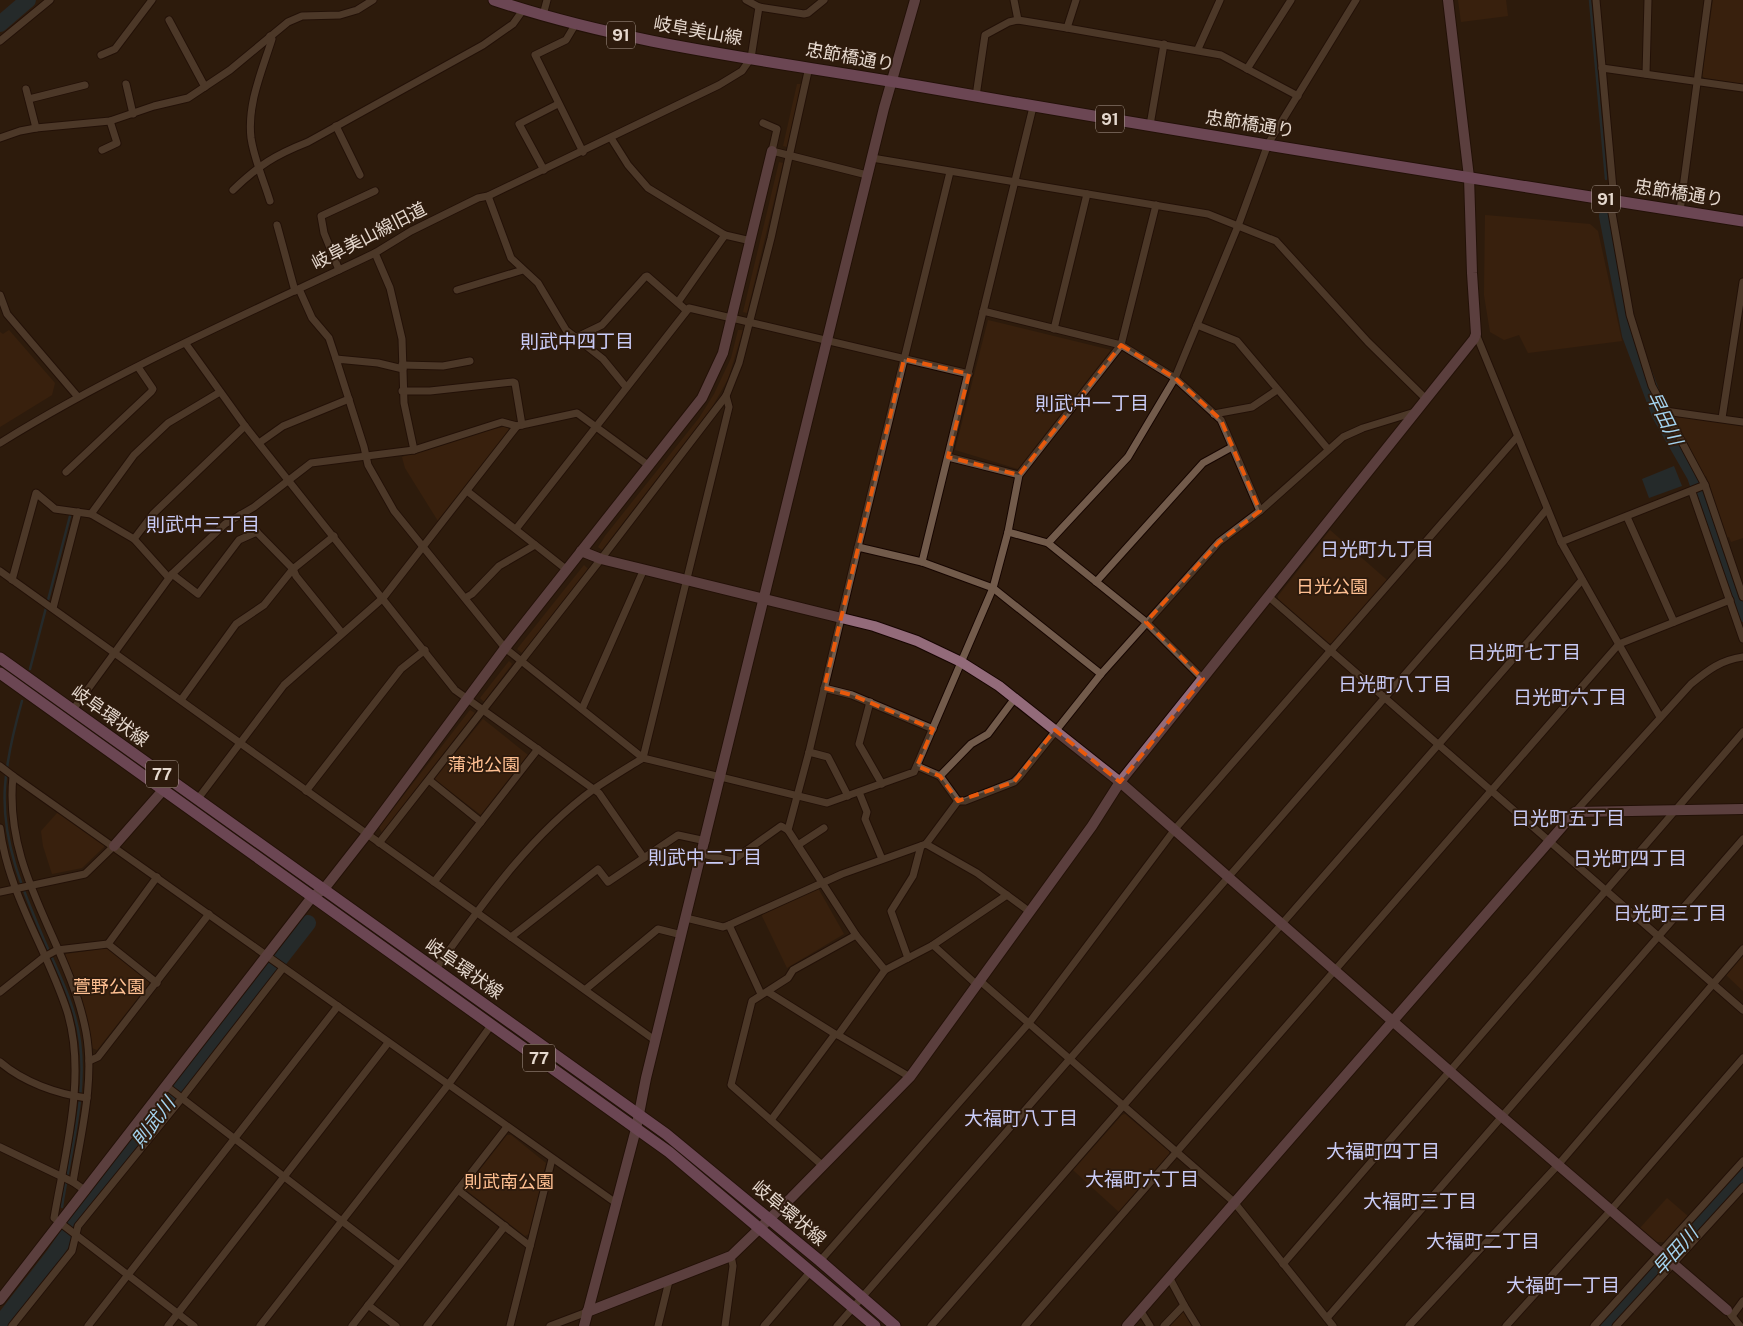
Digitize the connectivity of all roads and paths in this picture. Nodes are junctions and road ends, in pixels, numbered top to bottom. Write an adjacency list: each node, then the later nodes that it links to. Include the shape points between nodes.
1 (50, 0): 26 (street)
2 (152, 0): 29 (street, via 115,49)
3 (373, 0): 25 (street, via 340,15 302,16)
4 (494, 0): 19 (main road, 岐阜美山線 / 91)
5 (548, 0): 20 (street)
6 (746, 0): 18 (street)
7 (824, 0): 18 (street, via 804,14)
8 (915, 0): 35 (street)
9 (1014, 0): 22 (street)
10 (1076, 0): 24 (street)
11 (1220, 0): 28 (street)
12 (1291, 0): 33 (street)
13 (1356, 0): 43 (street)
14 (1448, 0): 66 (street)
15 (1596, 0): 32 (street)
16 (1648, 0): 34 (street)
17 (1708, 0): 36 (street)
18 (760, 7): 30 (street)
19 (523, 10): 20 (main road, 岐阜美山線 / 91); 51 (street, via 513,24 483,45)
20 (543, 16): 23 (main road, 岐阜美山線 / 91)
21 (169, 20): 39 (street)
22 (1018, 20): 24 (street); 42 (street, via 985,35)
23 (575, 25): 30 (main road, 岐阜美山線 / 91); 45 (street, via 566,40 536,55)
24 (1067, 28): 27 (street)
25 (270, 36): 39 (street); 61 (street, via 272,39 255,92 252,115 251,136)
26 (0, 42)
27 (1164, 44): 28 (street); 50 (street)
28 (1198, 49): 33 (street, via 1221,55)
29 (101, 56)
30 (751, 58): 31 (main road, 忠節橋通り / 91); 54 (street, 岐阜美山線旧道, via 742,71)
31 (809, 67): 35 (main road, 忠節橋通り / 91); 59 (street)
32 (1602, 68): 34 (street); 72 (street, via 1613,189)
33 (1247, 69): 43 (street)
34 (1646, 74): 36 (street)
35 (891, 81): 42 (main road, 忠節橋通り / 91); 60 (street)
36 (1698, 82): 40 (street); 75 (street)
37 (126, 84): 47 (street)
38 (86, 85): 44 (street)
39 (205, 87): 47 (street, via 188,98)
40 (1743, 88)
41 (26, 89): 44 (street)
42 (976, 96): 46 (main road, 忠節橋通り / 91)
43 (1298, 96): 55 (street)
44 (29, 99): 52 (street)
45 (558, 104): 57 (street); 62 (street, via 519,124)
46 (1033, 106): 50 (main road, 忠節橋通り / 91); 67 (street)
47 (134, 114): 48 (street)
48 (110, 121): 52 (street); 56 (street, via 117,143)
49 (763, 123): 58 (street, via 777,129)
50 (1150, 125): 55 (main road, 忠節橋通り / 91)
51 (336, 126): 61 (street); 64 (street)
52 (36, 128): 53 (street)
53 (0, 138)
54 (611, 138): 57 (street, 岐阜美山線旧道); 79 (street, via 648,188)
55 (1268, 144): 66 (main road, 忠節橋通り / 91); 78 (street)
56 (102, 150)
57 (583, 152): 62 (street, 岐阜美山線旧道)
58 (772, 152): 59 (street); 80 (street)
59 (789, 155): 65 (street); 92 (street)
60 (872, 158): 63 (street); 65 (street)
61 (259, 165): 68 (street); 73 (street)
62 (544, 170): 71 (street, 岐阜美山線旧道)
63 (950, 172): 67 (street); 101 (street)
64 (360, 175)
65 (868, 175): 97 (street)
66 (1469, 177): 72 (main road, 忠節橋通り / 91); 95 (street)
67 (1015, 182): 70 (street); 90 (street)
68 (232, 190)
69 (376, 191): 82 (street, via 321,216 324,233)
70 (1087, 194): 74 (street); 94 (street)
71 (488, 196): 81 (street, 岐阜美山線旧道, via 411,231); 83 (street, via 511,258)
72 (1611, 200): 75 (main road, 忠節橋通り / 91); 115 (street, via 1630,315 1652,386)
73 (270, 201)
74 (1156, 205): 78 (street, via 1208,214); 99 (street)
75 (1680, 211): 76 (main road, 忠節橋通り / 91)
76 (1743, 221)
77 (277, 225): 85 (street)
78 (1238, 226): 93 (street); 114 (street, via 1276,242 1368,342)
79 (725, 235): 80 (street); 88 (street)
80 (751, 241): 91 (street)
81 (375, 253): 82 (street, 岐阜美山線旧道); 104 (street, via 397,315 402,339)
82 (339, 270): 85 (street, 岐阜美山線旧道)
83 (523, 270): 86 (street); 96 (street, via 539,285 566,330)
84 (1743, 282): 118 (street)
85 (297, 290): 98 (street, 岐阜美山線旧道); 100 (street, via 312,318 329,338)
86 (457, 290)
87 (0, 295): 112 (street, via 7,314)
88 (678, 302): 89 (street); 96 (street, via 647,276 602,325)
89 (686, 310): 91 (street, via 692,308); 107 (street)
90 (983, 311): 94 (street); 105 (street)
91 (732, 318): 92 (street); 131 (street, via 723,353 702,398)
92 (750, 322): 97 (street); 111 (street)
93 (1197, 325): 106 (street); 108 (street, via 1237,341)
94 (1054, 329): 99 (street)
95 (1476, 334): 114 (street); 123 (street)
96 (575, 338): 107 (street, via 603,359)
97 (827, 340): 101 (street); 171 (street)
98 (186, 344): 103 (street, 岐阜美山線旧道); 110 (street)
99 (1121, 345): 106 (street); 133 (street)
100 (336, 359): 104 (street); 113 (street)
101 (904, 359): 105 (street); 153 (street)
102 (470, 361): 104 (street, via 443,366)
103 (138, 367): 112 (street, 岐阜美山線旧道); 132 (street, via 153,389 151,392)
104 (402, 367): 109 (street)
105 (968, 374): 130 (street)
106 (1175, 378): 117 (street); 150 (street, via 1128,457)
107 (626, 387): 120 (street)
108 (1278, 390): 117 (street, via 1252,407); 127 (street)
109 (402, 391): 122 (street, via 515,382); 128 (street)
110 (220, 392): 121 (street); 141 (street, via 168,423 130,460)
111 (726, 396): 155 (street); 162 (street, via 729,407)
112 (78, 397): 124 (street, 岐阜美山線旧道)
113 (349, 399): 125 (street, via 283,426); 129 (street)
114 (1426, 399): 116 (street)
115 (1665, 410): 118 (street); 135 (street)
116 (1416, 412): 127 (street, via 1363,428 1343,437); 170 (street)
117 (1214, 414): 126 (street, via 1221,420)
118 (1722, 418): 119 (street)
119 (1743, 422)
120 (596, 425): 122 (street, via 578,413); 131 (street); 144 (street)
121 (246, 426): 125 (street); 148 (street, via 153,514)
122 (520, 426): 128 (street, via 502,422); 136 (street)
123 (1517, 437): 138 (street); 182 (street)
124 (0, 443)
125 (259, 443): 134 (street)
126 (1232, 447): 139 (street); 165 (street, via 1203,463)
127 (1328, 449): 139 (street)
128 (414, 450): 129 (street)
129 (365, 457): 134 (street, via 318,460); 152 (street, via 394,511)
130 (948, 457): 133 (street); 156 (street)
131 (648, 465): 154 (street)
132 (66, 472)
133 (1019, 475): 146 (street)
134 (289, 479): 142 (street); 147 (street)
135 (1704, 486): 137 (street); 167 (street)
136 (467, 492): 144 (street); 152 (street)
137 (1692, 492): 143 (street); 172 (street)
138 (1547, 509): 149 (street); 193 (street)
139 (1260, 511): 175 (street, via 1219,542)
140 (78, 512): 141 (street); 163 (street, via 56,509 36,493); 173 (street)
141 (91, 514): 148 (street)
142 (240, 515): 145 (street); 161 (street, via 225,524)
143 (1627, 517): 149 (street); 176 (street)
144 (516, 529): 151 (street)
145 (257, 532): 157 (street); 161 (street, via 239,540 198,594)
146 (1008, 532): 150 (street); 166 (street)
147 (334, 536): 157 (street); 168 (street)
148 (134, 539): 161 (street)
149 (1561, 542): 164 (street)
150 (1048, 543): 165 (street)
151 (535, 545): 159 (street); 169 (street, via 499,566)
152 (424, 547): 168 (street); 169 (street)
153 (858, 547): 156 (street); 174 (street)
154 (581, 551): 155 (street); 159 (street)
155 (602, 559): 158 (street); 186 (street)
156 (922, 562): 166 (street)
157 (293, 569): 177 (street); 195 (street, via 264,605 236,624)
158 (644, 569): 162 (street); 197 (street)
159 (567, 570): 180 (street)
160 (0, 571): 163 (street)
161 (170, 576): 183 (street)
162 (687, 579): 171 (street); 208 (street)
163 (12, 580): 173 (street)
164 (1582, 580): 179 (street); 205 (street)
165 (1096, 582): 175 (street)
166 (993, 588): 187 (street); 189 (street)
167 (1743, 596)
168 (383, 598): 177 (street); 181 (street)
169 (465, 598): 180 (street)
170 (1269, 598): 182 (street); 190 (street)
171 (764, 599): 174 (street); 213 (street)
172 (1730, 600): 176 (street); 178 (street)
173 (49, 606): 183 (street)
174 (842, 618): 187 (street, via 917,641); 191 (street)
175 (1146, 622): 189 (street); 190 (street)
176 (1674, 622): 179 (street)
177 (342, 633): 204 (street, via 284,685)
178 (1743, 639)
179 (1620, 644): 200 (street); 221 (street)
180 (505, 648): 186 (street); 194 (street)
181 (425, 650): 194 (street, via 455,690); 219 (street, via 402,669)
182 (1331, 651): 193 (street); 232 (street)
183 (115, 653): 195 (street); 199 (street)
184 (1743, 657): 200 (street, via 1728,659 1711,667)
185 (0, 658): 199 (main road, 岐阜環状線 / 77)
186 (521, 662): 197 (street); 198 (street)
187 (962, 662): 192 (street); 201 (street)
188 (0, 673): 217 (main road, 岐阜環状線 / 77)
189 (1101, 674): 202 (street)
190 (1203, 679): 215 (street)
191 (824, 688): 196 (street); 207 (street)
192 (1015, 698): 202 (street); 212 (street, via 988,734 971,744)
193 (1385, 698): 205 (street); 245 (street)
194 (468, 699): 198 (street); 234 (street)
195 (181, 700): 204 (street)
196 (870, 702): 201 (street); 216 (street, via 859,744)
197 (582, 709): 208 (street)
198 (484, 710): 206 (street); 214 (street)
199 (72, 711): 224 (main road, 岐阜環状線 / 77)
200 (1660, 717): 228 (street)
201 (933, 729): 209 (street)
202 (1055, 730): 215 (street); 225 (street, via 1014,782)
203 (1743, 732): 227 (street)
204 (239, 742): 219 (street); 224 (street)
205 (1438, 744): 221 (street); 260 (street)
206 (538, 748): 218 (street); 229 (street)
207 (810, 752): 222 (street); 223 (street, via 828,757)
208 (643, 758): 213 (street); 218 (street)
209 (917, 766): 212 (street); 216 (street, via 914,772)
210 (1, 767): 211 (street)
211 (11, 775): 241 (street); 249 (street, via 14,824)
212 (940, 776): 225 (street)
213 (721, 777): 222 (street); 236 (street)
214 (429, 780): 229 (street); 238 (street)
215 (1120, 782): 232 (street); 257 (street)
216 (882, 784): 220 (street)
217 (164, 789): 241 (street); 255 (main road, 岐阜環状線 / 77)
218 (594, 789): 243 (street); 256 (street, via 550,827)
219 (306, 791): 234 (street)
220 (859, 792): 223 (street); 244 (street, via 867,812 865,819)
221 (1492, 792): 237 (street); 276 (street)
222 (797, 796): 223 (street, via 827,803); 233 (street)
223 (848, 796)
224 (197, 800): 251 (main road, 岐阜環状線 / 77)
225 (958, 801): 240 (street)
226 (1743, 809): 227 (street)
227 (1676, 810): 228 (street); 252 (street)
228 (1575, 812): 237 (street)
229 (481, 822): 247 (street)
230 (0, 828): 250 (street, via 5,858)
231 (824, 828): 239 (street)
232 (1175, 829): 245 (street); 286 (street)
233 (788, 830): 239 (street); 242 (street, via 781,826 732,861)
234 (367, 834): 238 (street); 251 (street)
235 (1743, 839): 264 (street)
236 (706, 841): 242 (street); 243 (street, via 678,835)
237 (1549, 841): 252 (street); 285 (street)
238 (379, 842): 247 (street)
239 (798, 845): 248 (street)
240 (924, 845): 244 (street); 254 (street, via 976,873); 272 (street, via 913,876 891,910)
241 (114, 846): 246 (street); 249 (street, via 85,874)
242 (703, 854): 259 (street)
243 (644, 858): 265 (street, via 608,882 598,869)
244 (882, 859): 248 (street)
245 (1229, 875): 260 (street); 292 (street)
246 (157, 877): 258 (street); 266 (street)
247 (434, 882): 256 (street)
248 (822, 883): 261 (street); 263 (street)
249 (28, 886): 250 (street); 269 (street)
250 (17, 888): 253 (street); 270 (street)
251 (324, 890): 255 (street); 274 (main road, 岐阜環状線 / 77)
252 (1606, 891): 264 (street); 295 (street)
253 (0, 892)
254 (1007, 895): 257 (street); 267 (street)
255 (312, 897): 271 (street); 287 (main road, 岐阜環状線 / 77)
256 (476, 912): 265 (street); 274 (street)
257 (1030, 912): 277 (street)
258 (209, 914): 271 (street); 278 (street)
259 (686, 918): 261 (street, via 723,927); 262 (street)
260 (1282, 923): 276 (street); 301 (street)
261 (729, 925): 282 (street)
262 (682, 934): 280 (street, via 658,929); 289 (street)
263 (856, 935): 275 (street); 282 (street, via 794,970 788,978)
264 (1658, 936): 279 (street); 303 (street)
265 (511, 937): 280 (street)
266 (108, 944): 269 (street); 278 (street)
267 (933, 945): 272 (street); 277 (street)
268 (1743, 949): 279 (street)
269 (56, 951): 270 (street); 293 (street, via 79,1006)
270 (46, 956): 281 (street); 299 (street, via 73,1037)
271 (270, 958): 273 (street); 298 (street)
272 (908, 958): 275 (street)
273 (282, 967): 283 (street); 300 (street)
274 (434, 970): 302 (main road, 岐阜環状線 / 77)
275 (885, 970): 288 (street)
276 (1336, 970): 285 (street); 309 (street)
277 (978, 982): 286 (street); 296 (street)
278 (157, 983): 293 (street, via 98,1057)
279 (1712, 984): 284 (street); 312 (street)
280 (586, 989): 289 (street)
281 (0, 992)
282 (764, 993): 288 (street); 304 (street, via 752,1000 731,1085)
283 (338, 1006): 290 (street); 307 (street)
284 (1743, 1010)
285 (1392, 1020): 295 (street); 319 (street)
286 (1028, 1023): 292 (street); 330 (street)
287 (492, 1024): 297 (street); 306 (main road, 岐阜環状線 / 77)
288 (837, 1034): 296 (street); 304 (street)
289 (656, 1041): 302 (street)
290 (388, 1042): 297 (street); 314 (street)
291 (1743, 1058): 321 (street)
292 (1070, 1059): 301 (street); 339 (street)
293 (89, 1061): 299 (street)
294 (0, 1062): 299 (street, via 35,1083)
295 (1449, 1070): 303 (street); 332 (street)
296 (910, 1077): 313 (street)
297 (448, 1085): 305 (street); 323 (street)
298 (169, 1088): 300 (street); 318 (street)
299 (80, 1097): 315 (street); 315 (street)
300 (181, 1097): 307 (street); 326 (street, via 78,1226)
301 (1124, 1106): 309 (street); 366 (street)
302 (639, 1114): 306 (street); 322 (main road, 岐阜環状線 / 77)
303 (1502, 1117): 312 (street); 348 (street)
304 (771, 1120): 313 (street)
305 (507, 1127): 310 (street); 317 (street)
306 (636, 1129): 320 (street); 325 (main road, 岐阜環状線 / 77)
307 (235, 1138): 314 (street); 335 (street)
308 (0, 1147): 315 (street)
309 (1177, 1152): 319 (street); 367 (street)
310 (552, 1159): 320 (street); 327 (street)
311 (1743, 1161): 328 (street)
312 (1558, 1164): 321 (street); 373 (street)
313 (823, 1166): 322 (street)
314 (285, 1176): 323 (street); 346 (street)
315 (67, 1179): 318 (street); 326 (street, via 54,1218)
316 (1743, 1187): 331 (street)
317 (458, 1190): 324 (street); 333 (street)
318 (86, 1191): 326 (street)
319 (1234, 1202): 332 (street); 336 (street)
320 (616, 1203): 345 (street)
321 (1611, 1210): 328 (street); 374 (street)
322 (769, 1218): 325 (street); 330 (main road, 岐阜環状線 / 77)
323 (342, 1220): 333 (street); 353 (street)
324 (505, 1226): 327 (street); 356 (street)
325 (760, 1227): 329 (street); 334 (main road, 岐阜環状線 / 77)
326 (68, 1229): 335 (street); 338 (street); 349 (street, via 72,1250)
327 (530, 1246): 357 (street)
328 (1662, 1254): 331 (street); 375 (street)
329 (732, 1256): 337 (street); 361 (street)
330 (820, 1261): 339 (main road, 岐阜環状線 / 77)
331 (1673, 1263): 347 (street); 376 (street)
332 (1283, 1264): 348 (street)
333 (399, 1265): 341 (street)
334 (812, 1271): 343 (main road, 岐阜環状線 / 77); 362 (street)
335 (128, 1275): 346 (street); 350 (street)
336 (1169, 1277): 342 (street); 344 (street)
337 (669, 1281): 345 (street); 360 (street)
338 (2, 1293)
339 (862, 1298): 343 (street); 365 (main road, 岐阜環状線 / 77)
340 (1743, 1301): 347 (street)
341 (368, 1305): 354 (street); 355 (street)
342 (1184, 1306): 370 (street); 371 (street)
343 (853, 1308): 363 (street); 364 (main road, 岐阜環状線 / 77)
344 (1140, 1310): 368 (street); 369 (street)
345 (587, 1312): 358 (street); 359 (street)
346 (178, 1313): 351 (street); 352 (street)
347 (1730, 1313): 377 (street)
348 (1327, 1318): 372 (street)
349 (12, 1326)
350 (88, 1326)
351 (168, 1326)
352 (194, 1326)
353 (260, 1326)
354 (352, 1326)
355 (396, 1326)
356 (426, 1326)
357 (510, 1326)
358 (550, 1326)
359 (584, 1326)
360 (658, 1326)
361 (725, 1326)
362 (764, 1326)
363 (837, 1326)
364 (875, 1326)
365 (895, 1326)
366 (931, 1326)
367 (1025, 1326)
368 (1127, 1326)
369 (1150, 1326)
370 (1164, 1326)
371 (1197, 1326)
372 (1332, 1326)
373 (1409, 1326)
374 (1506, 1326)
375 (1594, 1326)
376 (1616, 1326)
377 (1740, 1326)

